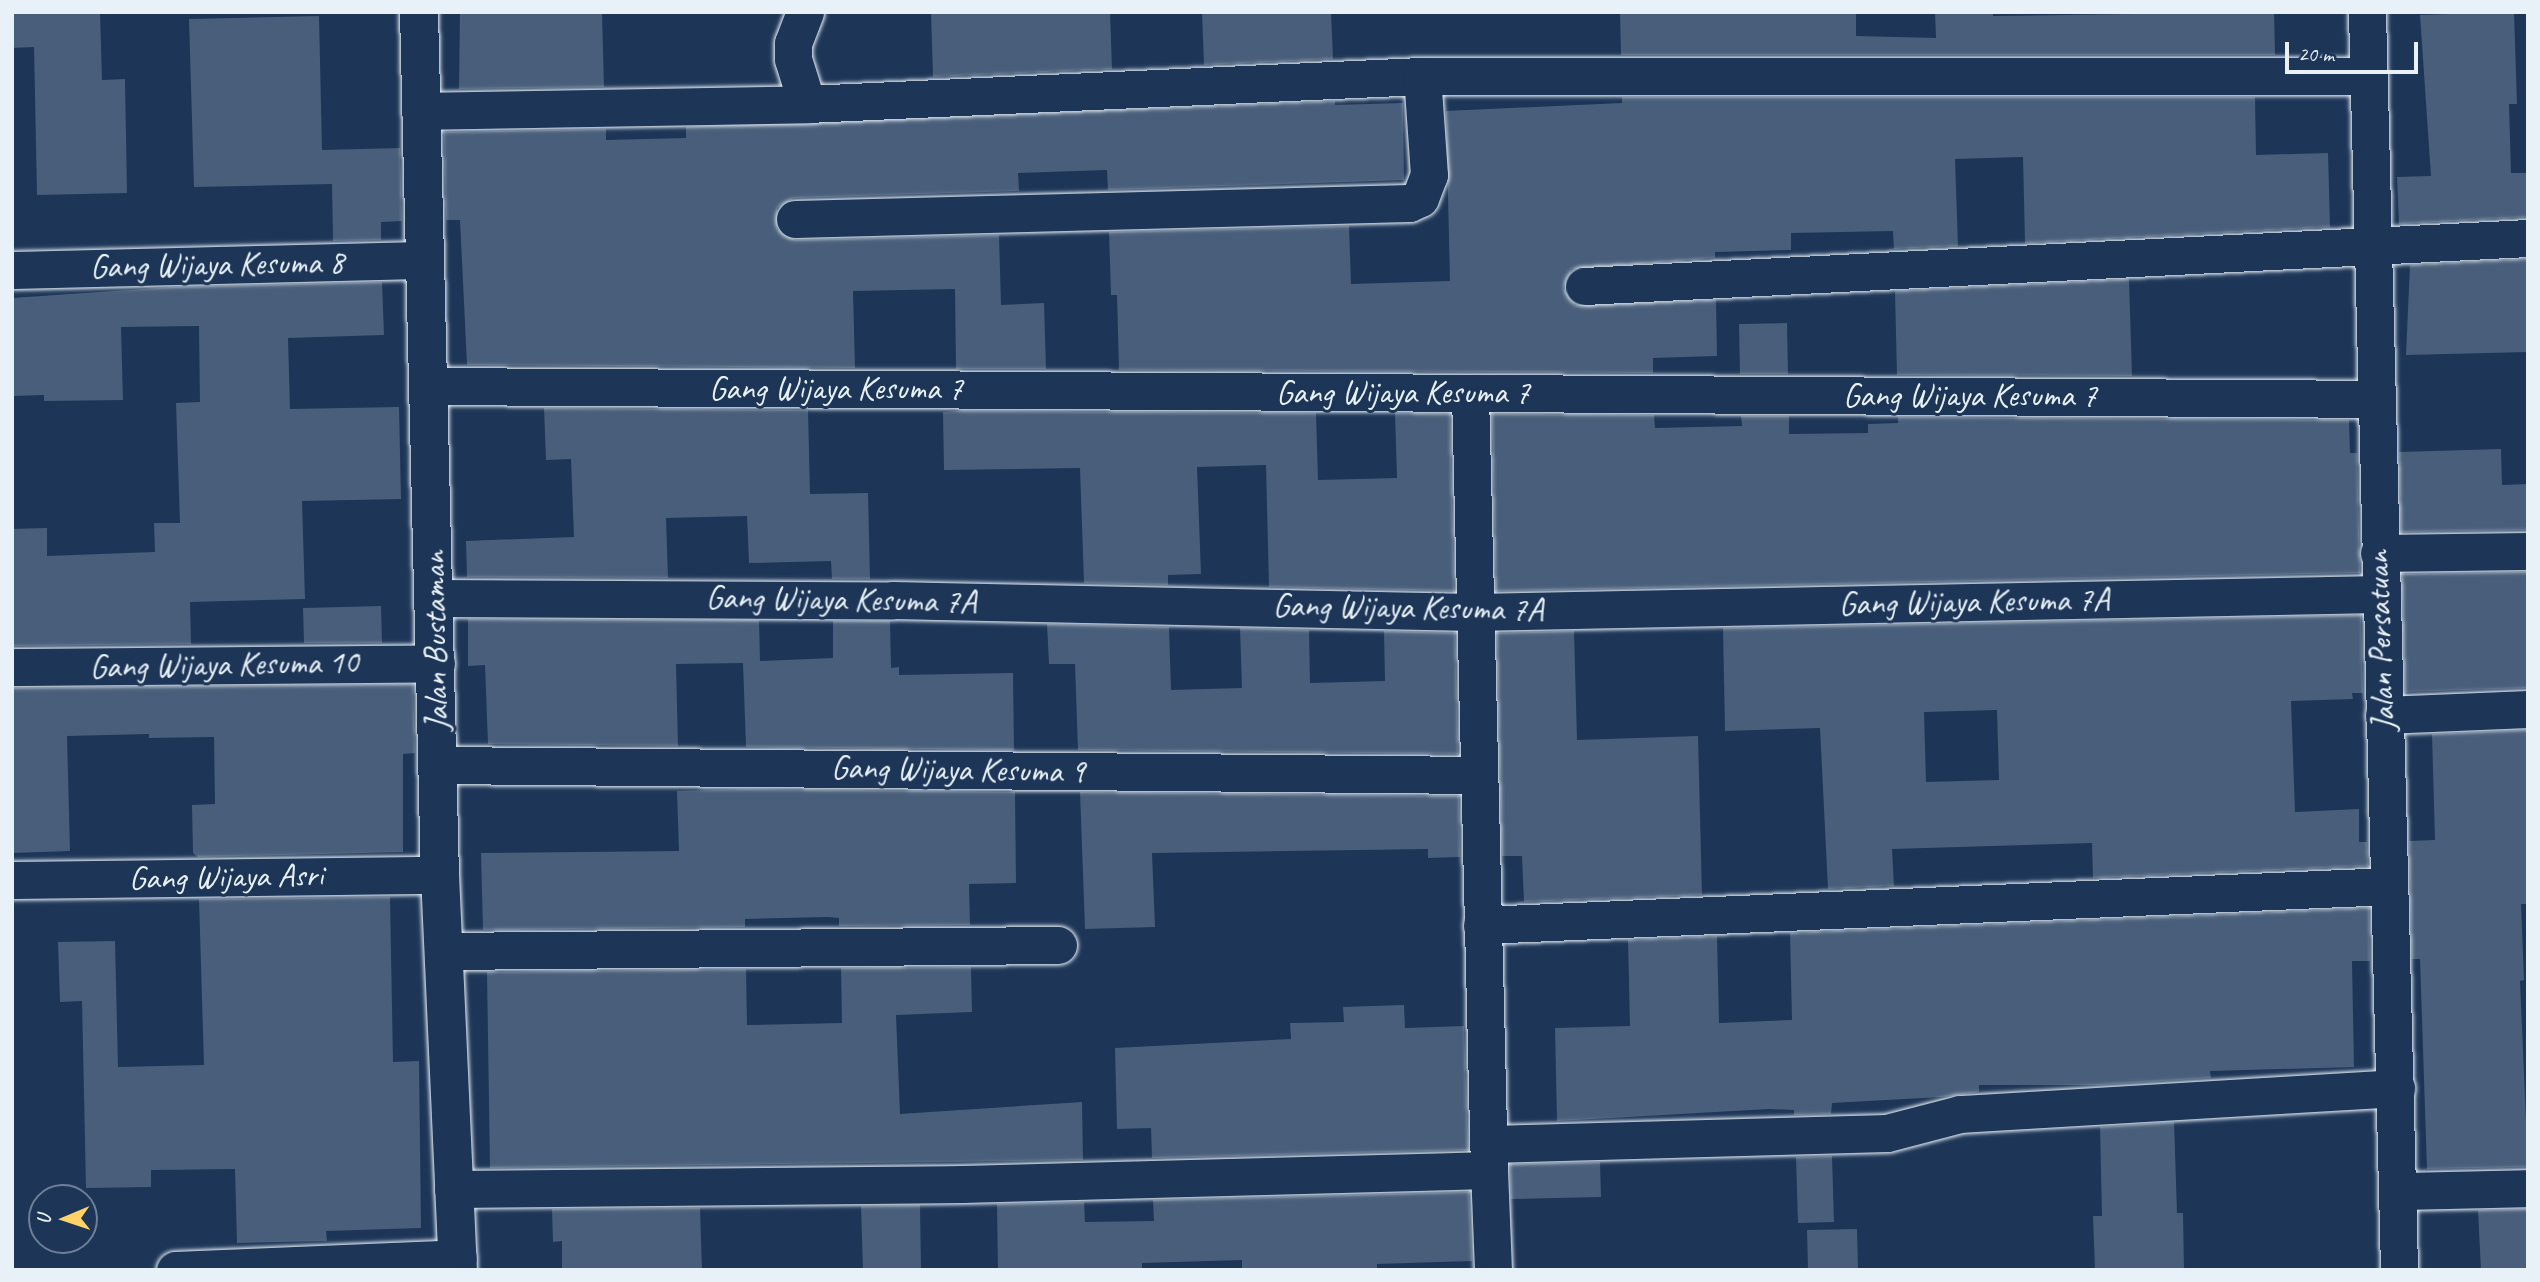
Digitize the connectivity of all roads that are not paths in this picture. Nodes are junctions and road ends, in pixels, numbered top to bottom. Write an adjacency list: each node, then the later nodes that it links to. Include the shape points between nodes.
1 (419, 12): 7 (main road, Jalan Bustaman)
2 (805, 12): 6 (street, via 793,43 793,59)
3 (2367, 12): 5 (street, Jalan Persatuan)
4 (1422, 76): 5 (street); 6 (street); 8 (street, via 1429,175 1420,198 1409,203)
5 (2369, 76): 10 (street, Jalan Persatuan)
6 (807, 104): 7 (street)
7 (420, 111): 11 (main road, Jalan Bustaman)
8 (795, 219)
9 (2528, 238): 10 (street)
10 (2372, 249): 13 (street); 16 (street, Jalan Persatuan)
11 (422, 260): 12 (street, Gang Wijaya Kesuma 8); 14 (main road, Jalan Bustaman)
12 (12, 270)
13 (1584, 286)
14 (431, 387): 15 (street, Gang Wijaya Kesuma 7); 20 (main road, Jalan Bustaman)
15 (1470, 393): 16 (street, Gang Wijaya Kesuma 7); 21 (street)
16 (2375, 399): 18 (street, Jalan Persatuan)
17 (2528, 551): 18 (street)
18 (2379, 553): 19 (street, Jalan Persatuan)
19 (2380, 594): 21 (street, Gang Wijaya Kesuma 7A); 25 (street, Jalan Persatuan)
20 (435, 598): 21 (street, Gang Wijaya Kesuma 7A, via 907,600); 22 (main road, Jalan Bustaman)
21 (1474, 611): 27 (street)
22 (436, 663): 23 (street, Gang Wijaya Kesuma 10); 26 (main road, Jalan Bustaman)
23 (12, 667)
24 (2528, 709): 25 (street)
25 (2384, 715): 30 (street, Jalan Persatuan)
26 (438, 765): 27 (street, Gang Wijaya Kesuma 9); 28 (main road, Jalan Bustaman)
27 (1478, 775): 31 (street)
28 (440, 875): 29 (street, Gang Wijaya Asri); 33 (main road, Jalan Bustaman)
29 (12, 880)
30 (2389, 886): 31 (street); 34 (street, Jalan Persatuan)
31 (1482, 925): 35 (street)
32 (1058, 945): 33 (street)
33 (444, 951): 37 (main road, Jalan Bustaman)
34 (2396, 1088): 35 (street, via 1960,1114 1886,1133); 38 (street, Jalan Persatuan)
35 (1490, 1157): 37 (street, via 962,1184); 41 (street)
36 (2528, 1188): 38 (street)
37 (453, 1189): 39 (main road, Jalan Bustaman)
38 (2399, 1191): 42 (street, Jalan Persatuan)
39 (458, 1264): 40 (street)
40 (174, 1270)
41 (1493, 1270)
42 (2399, 1270)

